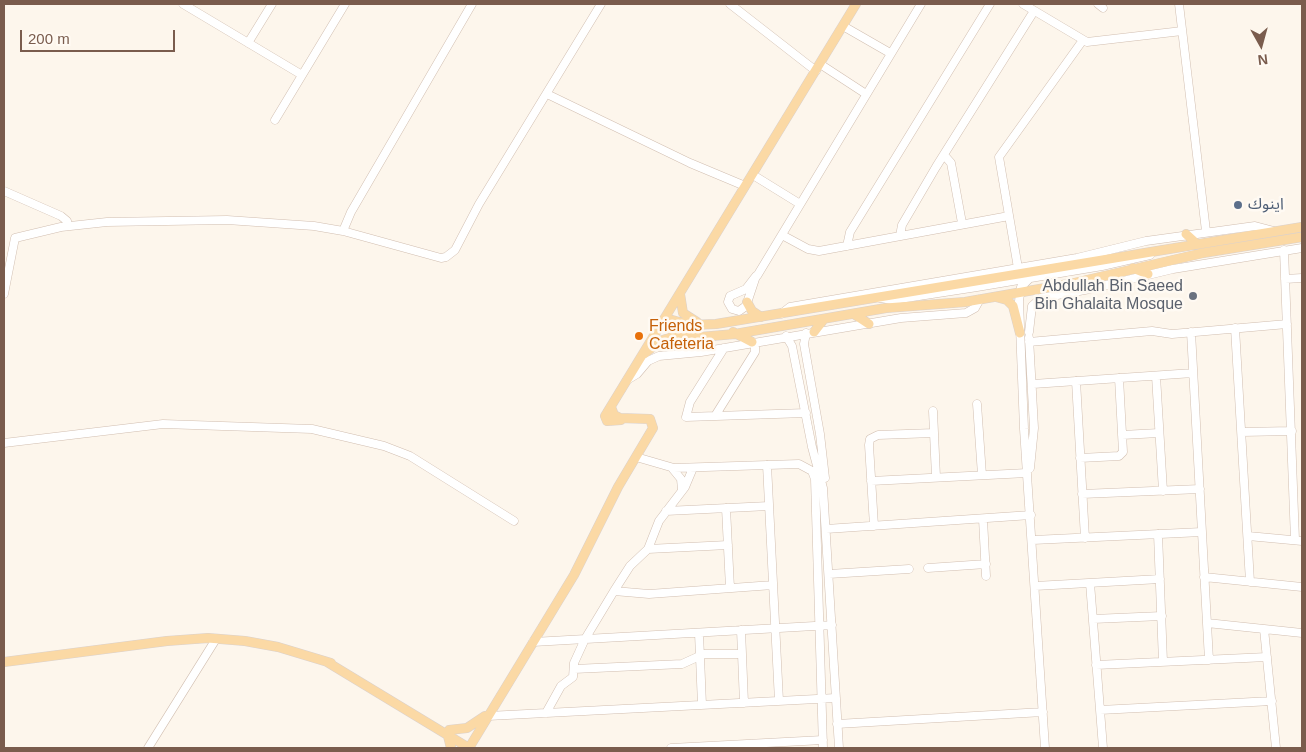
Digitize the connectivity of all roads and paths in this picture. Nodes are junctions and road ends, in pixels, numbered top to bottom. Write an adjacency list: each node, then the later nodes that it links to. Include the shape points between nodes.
1 (183, 4): 14 (street)
2 (201, 4): 14 (street)
3 (272, 4): 18 (street)
4 (346, 4): 21 (street)
5 (472, 4): 34 (street)
6 (601, 4): 22 (street)
7 (730, 4): 20 (street)
8 (856, 4): 15 (main road)
9 (921, 4): 19 (street)
10 (990, 4): 42 (street, via 850,232)
11 (1023, 4): 13 (street)
12 (1179, 4): 16 (street)
13 (1034, 11): 17 (street); 25 (street)
14 (196, 12): 18 (street)
15 (843, 26): 19 (street); 20 (main road)
16 (1182, 31): 17 (street, via 1091,42); 35 (street)
17 (1083, 40): 30 (street, via 999,157)
18 (248, 43): 21 (street)
19 (890, 53): 23 (street)
20 (818, 67): 23 (street); 26 (main road)
21 (302, 75): 24 (street)
22 (547, 94): 27 (street, via 690,164); 34 (street, via 451,255 441,258)
23 (866, 94): 29 (street)
24 (275, 120)
25 (944, 155): 31 (street, via 951,161); 39 (street, via 902,225)
26 (752, 174): 27 (main road); 29 (street)
27 (745, 186): 58 (main road)
28 (4, 191): 32 (street, via 58,214)
29 (800, 204): 38 (street)
30 (1009, 216): 31 (street); 48 (street)
31 (962, 224): 39 (street)
32 (68, 226): 34 (street, via 107,222 227,220); 59 (street, via 15,238)
33 (1302, 227): 36 (main road)
34 (342, 231)
35 (1206, 231): 36 (street, via 1258,226); 37 (street)
36 (1274, 231): 41 (main road)
37 (1186, 234): 41 (main road); 43 (street)
38 (782, 235): 42 (street, via 815,250); 51 (street)
39 (900, 236): 42 (street)
40 (1302, 237): 49 (main road)
41 (1197, 244): 45 (main road)
42 (847, 246)
43 (1120, 247): 47 (main road); 48 (street, via 1086,257)
44 (1302, 248): 46 (street)
45 (1163, 249): 47 (main road); 53 (street, via 1131,260)
46 (1284, 250): 50 (street); 54 (street)
47 (1112, 258): 56 (main road)
48 (1018, 268): 56 (street)
49 (1133, 268): 50 (main road); 55 (main road)
50 (1148, 274): 74 (street, via 1038,299 1032,306)
51 (757, 276): 63 (street); 63 (street, via 746,289 732,294 728,302 732,310 738,311)
52 (1302, 278): 54 (street)
53 (1030, 279): 57 (street); 61 (street, via 893,300)
54 (1286, 280): 71 (street)
55 (1074, 283): 57 (main road); 74 (street, via 1036,295 1030,300)
56 (922, 288): 61 (main road); 64 (street, via 790,306)
57 (1020, 292): 60 (main road); 74 (street)
58 (680, 293): 67 (main road); 69 (main road, via 682,310 690,319)
59 (4, 294)
60 (996, 297): 62 (main road); 74 (main road, via 1013,306)
61 (880, 298): 64 (main road)
62 (980, 299): 65 (main road, via 898,306); 70 (street, via 975,308 966,313 906,317)
63 (747, 302): 66 (main road)
64 (781, 314): 66 (main road)
65 (854, 314): 68 (main road); 70 (main road)
66 (757, 317): 69 (main road); 76 (main road, via 733,325)
67 (664, 319): 69 (main road, via 703,325); 77 (main road, via 676,331); 82 (main road)
68 (824, 319): 73 (main road); 76 (main road)
69 (735, 321)
70 (869, 324): 73 (street)
71 (1287, 324): 72 (street); 97 (street)
72 (1236, 328): 75 (street); 98 (street)
73 (810, 332): 78 (street); 83 (street, via 804,340)
74 (1024, 332): 80 (street); 110 (street)
75 (1191, 332): 80 (street, via 1169,334 1152,331); 85 (street)
76 (735, 334): 77 (main road); 79 (main road)
77 (712, 336): 82 (main road, via 668,338)
78 (786, 336): 79 (street); 84 (street, via 791,343)
79 (752, 342): 81 (street); 95 (street, via 755,352)
80 (1030, 342): 90 (street)
81 (724, 348): 88 (street, via 659,356 648,361); 95 (street, via 690,402 686,417)
82 (644, 354): 88 (main road)
83 (808, 370): 84 (street, via 801,346 797,344 794,348); 121 (street, via 822,447)
84 (797, 372): 94 (street)
85 (1193, 373): 86 (street); 114 (street)
86 (1156, 376): 87 (street); 100 (street)
87 (1119, 378): 89 (street); 101 (street)
88 (628, 380): 92 (main road)
89 (1076, 381): 90 (street); 104 (street)
90 (1033, 384): 118 (street)
91 (977, 404): 111 (street)
92 (611, 406): 96 (main road, via 614,415); 96 (main road, via 606,420)
93 (933, 411): 99 (street)
94 (806, 413): 95 (street); 121 (street)
95 (715, 416)
96 (625, 418): 103 (main road, via 646,418 653,424)
97 (1292, 431): 98 (street); 108 (street)
98 (1242, 432): 130 (street)
99 (934, 433): 112 (street); 113 (street, via 872,437 869,443)
100 (1159, 433): 101 (street); 116 (street)
101 (1122, 439): 104 (street, via 1120,451 1113,455)
102 (4, 443): 125 (street, via 163,424 312,429 377,444 410,456)
103 (636, 457): 106 (street); 162 (main road, via 574,575)
104 (1080, 458): 117 (street)
105 (767, 465): 107 (street); 119 (street); 154 (street, via 802,464 810,468 814,476)
106 (672, 468): 107 (street); 115 (street, via 681,479)
107 (693, 468): 115 (street)
108 (1293, 468): 109 (street); 133 (street)
109 (1302, 468)
110 (1027, 473): 111 (street); 118 (street)
111 (982, 475): 112 (street)
112 (936, 477): 113 (street)
113 (871, 481): 126 (street)
114 (1200, 489): 116 (street); 128 (street)
115 (682, 490): 122 (street)
116 (1163, 491): 117 (street)
117 (1082, 494): 131 (street)
118 (1030, 498): 123 (street)
119 (769, 506): 120 (street); 145 (street)
120 (726, 508): 122 (street); 134 (street)
121 (825, 508): 127 (street)
122 (666, 511): 135 (street)
123 (1031, 516): 124 (street); 132 (street)
124 (983, 519): 126 (street); 136 (street)
125 (514, 522)
126 (874, 526): 127 (street)
127 (826, 529): 139 (street)
128 (1202, 532): 129 (street); 141 (street)
129 (1158, 534): 131 (street); 142 (street)
130 (1248, 536): 133 (street); 143 (street)
131 (1085, 538): 132 (street)
132 (1033, 540): 146 (street)
133 (1298, 541)
134 (728, 545): 135 (street); 148 (street)
135 (648, 549): 149 (street, via 630,566)
136 (986, 564): 137 (street); 140 (street)
137 (928, 568)
138 (909, 570): 139 (street)
139 (829, 574): 153 (street)
140 (986, 576)
141 (1204, 577): 143 (street); 152 (street)
142 (1160, 579): 144 (street); 150 (street)
143 (1250, 582): 147 (street)
144 (1090, 583): 146 (street); 151 (street)
145 (773, 585): 148 (street); 155 (street)
146 (1036, 586): 178 (street)
147 (1302, 587)
148 (730, 588): 149 (street, via 649,594)
149 (614, 591): 161 (street)
150 (1162, 616): 151 (street); 168 (street)
151 (1093, 619): 169 (street)
152 (1207, 623): 156 (street); 166 (street)
153 (832, 625): 154 (street); 171 (street)
154 (819, 626): 155 (street); 172 (street)
155 (775, 628): 157 (street); 173 (street)
156 (1264, 629): 159 (street); 165 (street)
157 (741, 630): 158 (street); 163 (street)
158 (698, 633): 161 (street); 164 (street)
159 (1302, 633)
160 (216, 639): 167 (main road, via 181,639); 182 (main road, via 278,647 327,662); 186 (street)
161 (585, 639): 162 (street); 170 (street)
162 (533, 642): 179 (main road)
163 (742, 654): 164 (street); 175 (street)
164 (700, 656): 170 (street, via 682,664); 176 (street)
165 (1267, 656): 166 (street); 174 (street)
166 (1209, 660): 168 (street)
167 (4, 662)
168 (1163, 662): 169 (street)
169 (1096, 665): 177 (street)
170 (574, 669): 180 (street, via 573,677 561,686)
171 (836, 698): 172 (street); 181 (street)
172 (821, 699): 173 (street); 183 (street)
173 (779, 701): 175 (street)
174 (1272, 701): 177 (street); 194 (street)
175 (744, 703): 176 (street)
176 (702, 705): 180 (street)
177 (1100, 710): 193 (street)
178 (1043, 712): 181 (street); 192 (street)
179 (490, 713): 180 (street); 182 (main road, via 472,726); 184 (main road)
180 (546, 713)
181 (838, 724): 191 (street)
182 (448, 733): 184 (main road); 187 (main road)
183 (823, 740): 185 (street); 190 (street)
184 (470, 746)
185 (712, 747): 189 (street)
186 (148, 748)
187 (451, 748)
188 (671, 748): 189 (street)
189 (680, 748)
190 (823, 748)
191 (839, 748)
192 (1045, 748)
193 (1103, 748)
194 (1276, 748)

